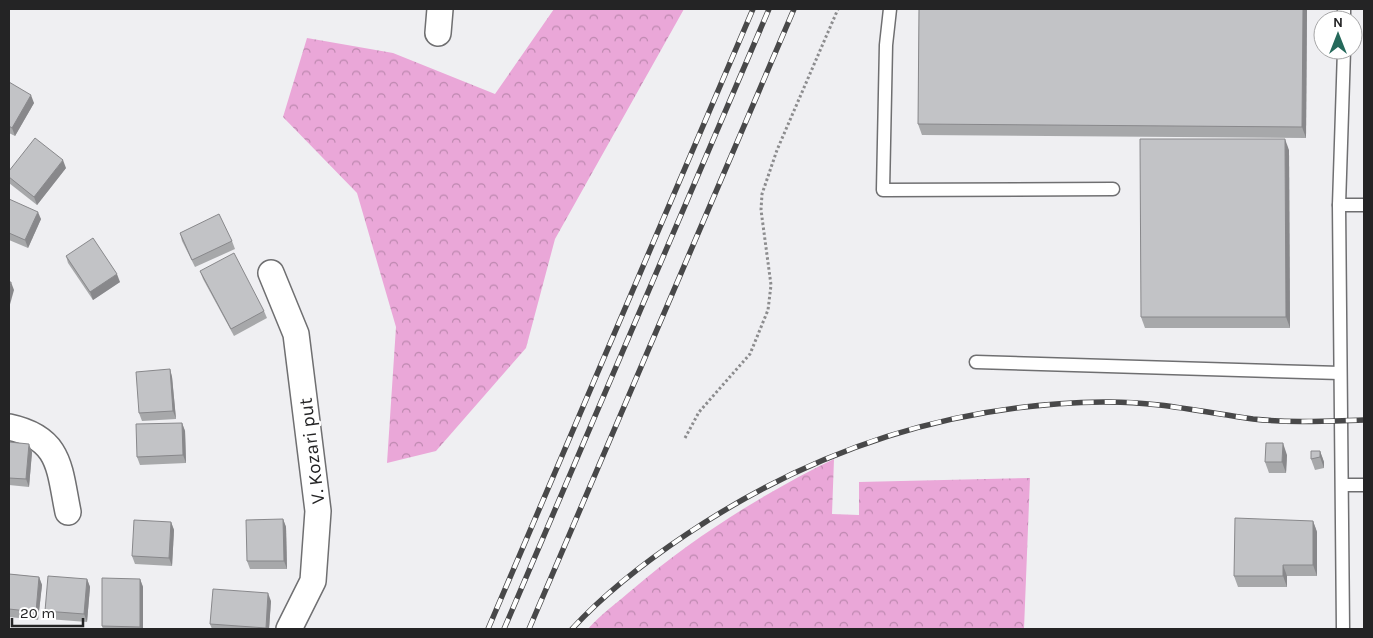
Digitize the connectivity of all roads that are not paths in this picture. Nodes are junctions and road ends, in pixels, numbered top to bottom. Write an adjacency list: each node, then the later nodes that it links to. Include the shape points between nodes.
1 (890, 9): 3 (lane, via 886,46 883,190)
2 (1344, 60): 4 (lane)
3 (1113, 189)
4 (1339, 205): 5 (lane); 8 (lane)
5 (1364, 205)
6 (271, 273): 13 (street, V. Kozari put, via 296,334 318,511 313,581)
7 (976, 362): 8 (lane)
8 (1340, 373): 10 (lane)
9 (9, 427): 12 (street, via 24,430 51,448 58,461)
10 (1343, 485): 11 (lane); 14 (lane)
11 (1364, 485)
12 (68, 512)
13 (289, 629)
14 (1343, 629)

